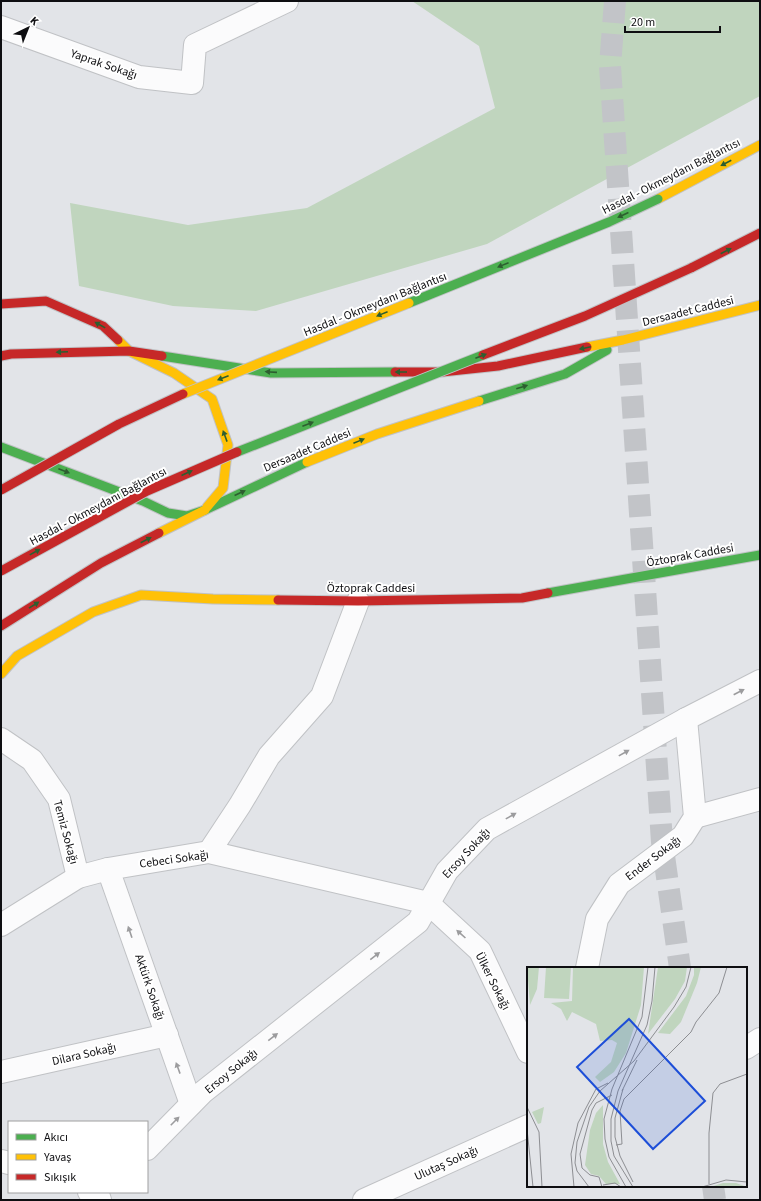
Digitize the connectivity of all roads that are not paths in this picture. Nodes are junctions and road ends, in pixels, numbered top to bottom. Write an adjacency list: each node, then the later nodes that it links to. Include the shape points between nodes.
1 (287, 1): 2 (street, Yaprak Sokağı, via 195,45 192,83 139,77)
2 (1, 26)
3 (760, 145): 11 (main road, Hasdal - Okmeydanı Bağlantısı, one-way to 11, bridge, via 658,199 602,225 194,389 118,424)
4 (760, 233): 14 (main road, Hasdal - Okmeydanı Bağlantısı, one-way to 4, bridge, via 147,491 204,465 585,316 691,268)
5 (1, 304): 8 (main road, one-way to 5, via 103,326 46,301)
6 (760, 305): 7 (main road, Dersaadet Caddesi)
7 (623, 340): 8 (main road, Dersaadet Caddesi, one-way to 8, via 498,366 442,372 271,373); 12 (main road, Dersaadet Caddesi, one-way to 7, via 312,460 377,434 565,374)
8 (129, 351): 9 (main road, Dersaadet Caddesi, one-way to 9); 12 (main road, one-way to 8, via 223,488 228,445 212,399 174,373)
9 (1, 356)
10 (1, 447): 12 (main road, Dersaadet Caddesi, one-way to 12, via 168,513 186,516)
11 (1, 490)
12 (205, 510): 16 (main road, one-way to 12, via 101,563)
13 (760, 555): 15 (main road, Öztoprak Caddesi, via 522,598)
14 (1, 571)
15 (358, 601): 17 (main road, Öztoprak Caddesi, via 213,599 141,595 92,612 17,656); 23 (street, via 322,696 269,756)
16 (1, 626)
17 (1, 674)
18 (760, 681): 19 (street, Ersoy Sokağı, one-way to 18)
19 (686, 719): 22 (street); 26 (street, Ersoy Sokağı, one-way to 19, via 447,871 487,829)
20 (1, 739): 25 (street, Temiz Sokağı, via 32,760 59,799)
21 (760, 799): 22 (street)
22 (695, 817): 28 (street, Ender Sokağı, via 683,836 619,884 597,919)
23 (209, 852): 24 (street, Cebeci Sokağı); 26 (street, Cebeci Sokağı)
24 (108, 869): 25 (street, Cebeci Sokağı); 29 (street, Aktürk Sokağı, one-way to 24)
25 (78, 877): 27 (street, Cebeci Sokağı)
26 (428, 903): 32 (street, Ülker Sokağı, one-way to 26, via 480,951); 34 (street, Ersoy Sokağı, one-way to 26, via 418,922)
27 (1, 925)
28 (587, 967)
29 (166, 1035): 33 (street, Dilara Sokağı); 34 (street, Aktürk Sokağı, one-way to 29)
30 (760, 1039): 31 (street)
31 (747, 1047)
32 (527, 1050)
33 (1, 1072)
34 (191, 1104): 36 (street, Ersoy Sokağı, one-way to 34)
35 (527, 1126): 37 (street, Ulutaş Sokağı)
36 (148, 1148)
37 (364, 1200)

